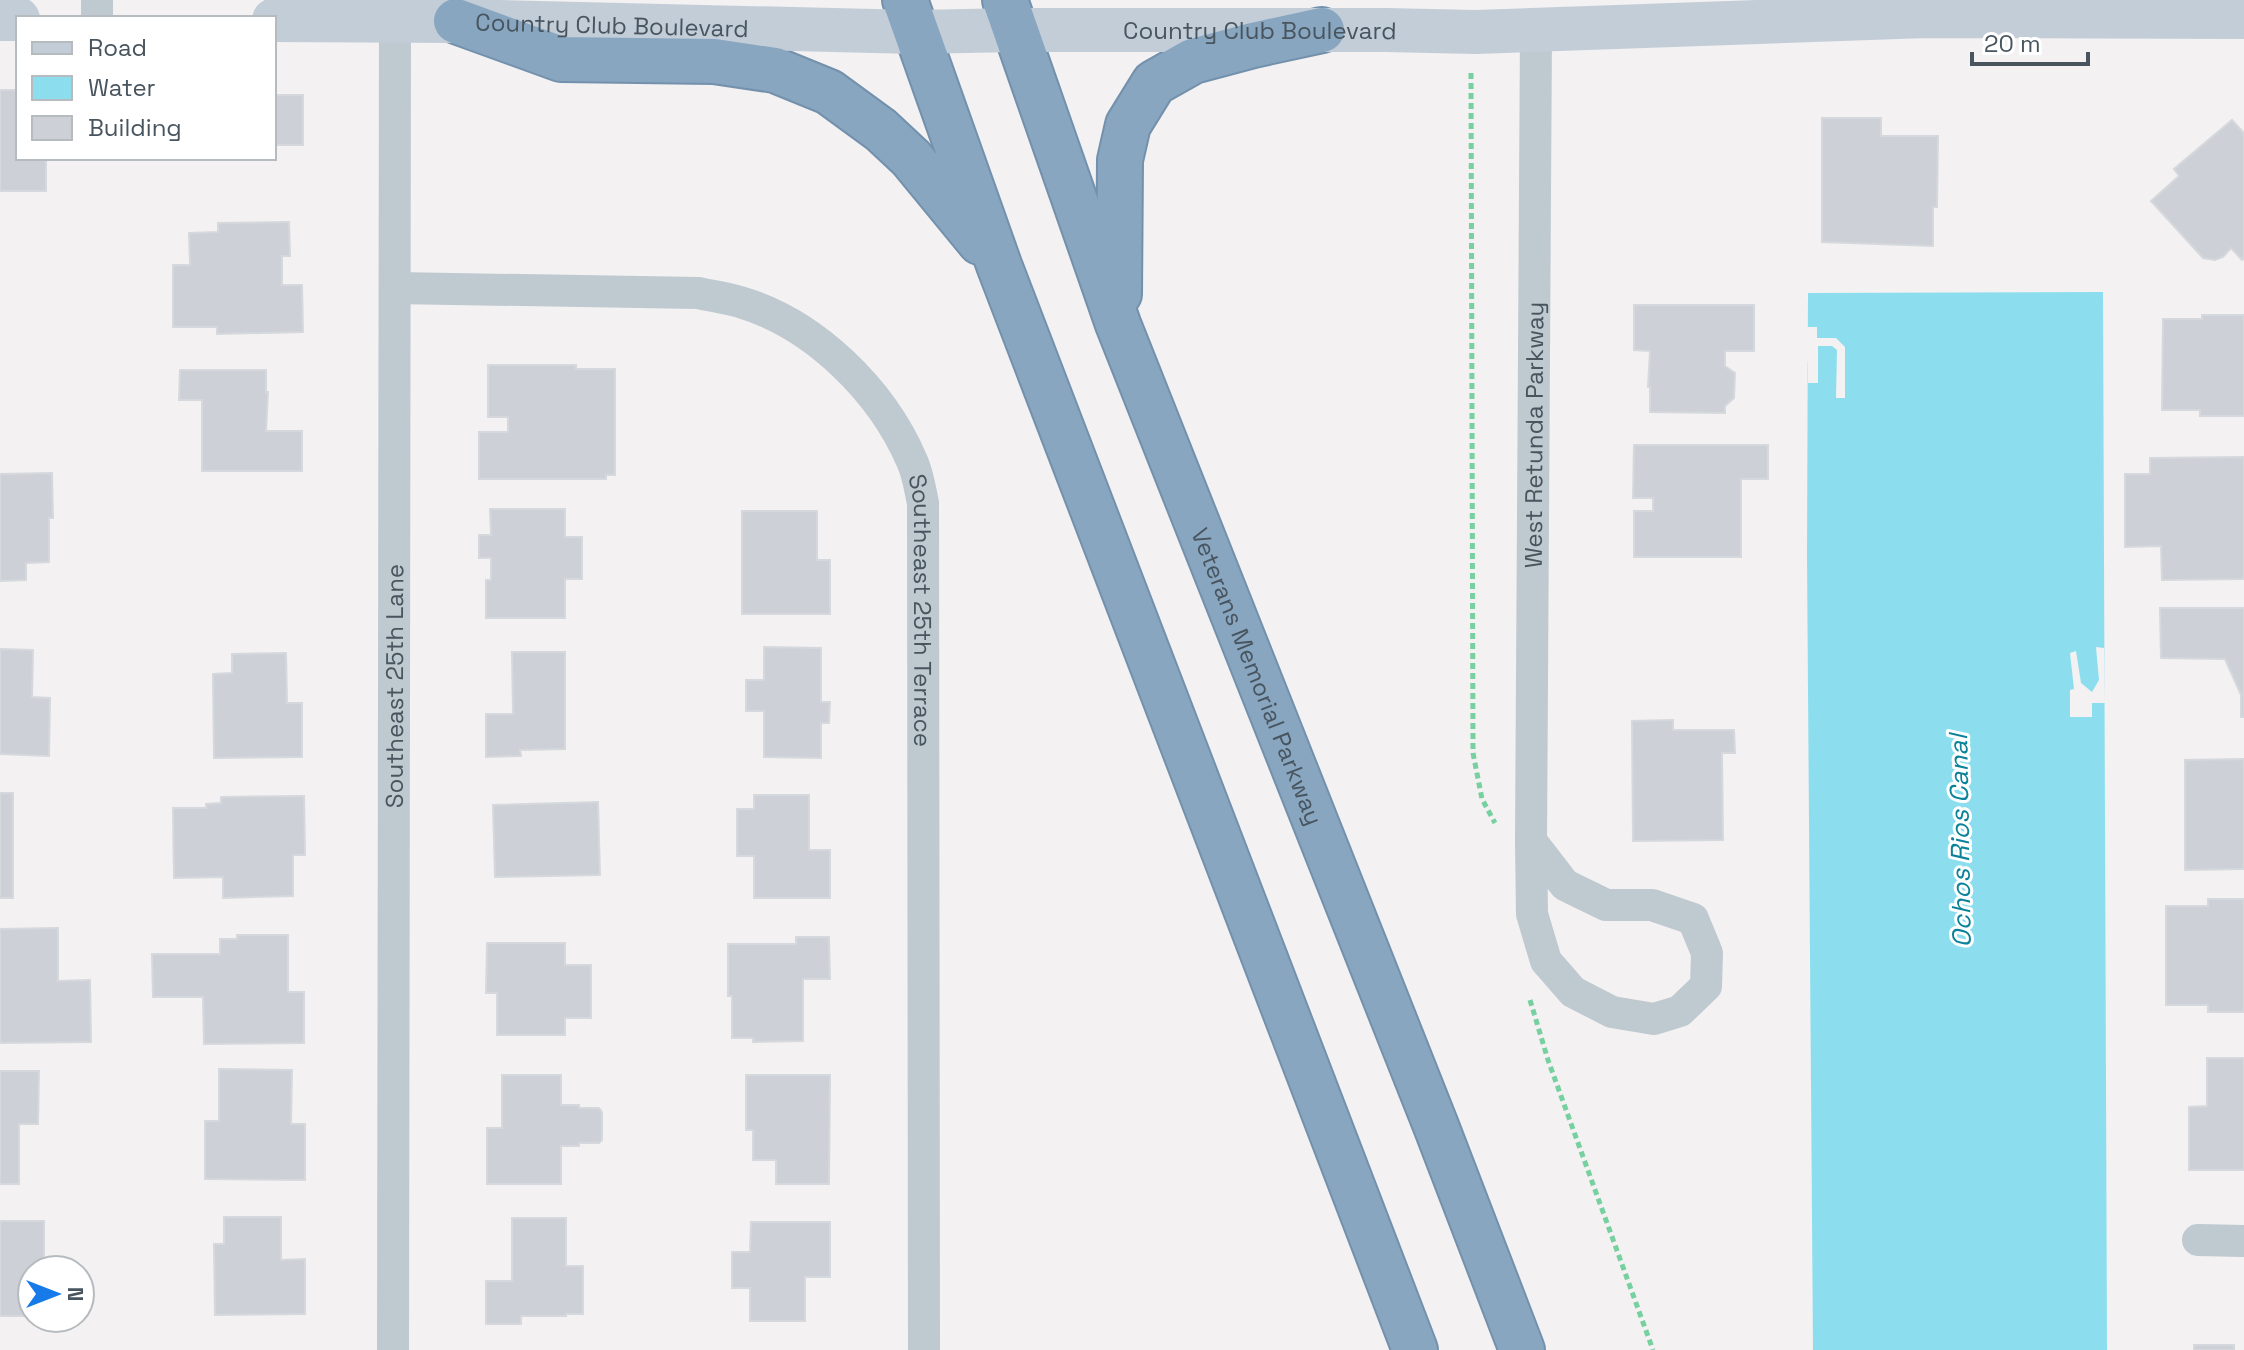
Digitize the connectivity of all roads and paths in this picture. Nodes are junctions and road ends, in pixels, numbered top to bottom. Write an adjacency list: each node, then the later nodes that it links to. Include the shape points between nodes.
1 (1010, 15): 2 (main road, Country Club Boulevard); 7 (main road, Country Club Boulevard); 11 (highway, Veterans Memorial Parkway)
2 (910, 16): 6 (main road, Country Club Boulevard); 9 (highway)
3 (2244, 17): 8 (main road, Country Club Boulevard, via 1926,16)
4 (276, 20): 5 (main road, Country Club Boulevard)
5 (395, 20): 6 (main road, Country Club Boulevard); 10 (street, Southeast 25th Lane)
6 (456, 21): 9 (highway, via 561,59 714,61 775,70 829,92 911,158)
7 (1322, 30): 8 (main road, Country Club Boulevard); 11 (highway, via 1193,61 1154,83 1128,125 1120,160)
8 (1536, 30): 12 (street, West Retunda Parkway)
9 (999, 265): 17 (highway)
10 (395, 288): 15 (street, Southeast 25th Lane); 16 (street, Southeast 25th Terrace, via 698,293 741,302 782,319 821,344 892,422 913,463 923,503)
11 (1118, 324): 18 (highway, Veterans Memorial Parkway)
12 (1531, 841): 12 (street, West Retunda Parkway, via 1532,914 1546,961 1573,992 1612,1012 1654,1019 1680,1011 1706,986 1707,953 1693,919 1652,905 1606,905 1565,885)
13 (2198, 1240): 14 (street)
14 (2244, 1241)
15 (393, 1350)
16 (924, 1350)
17 (1415, 1350)
18 (1522, 1350)

